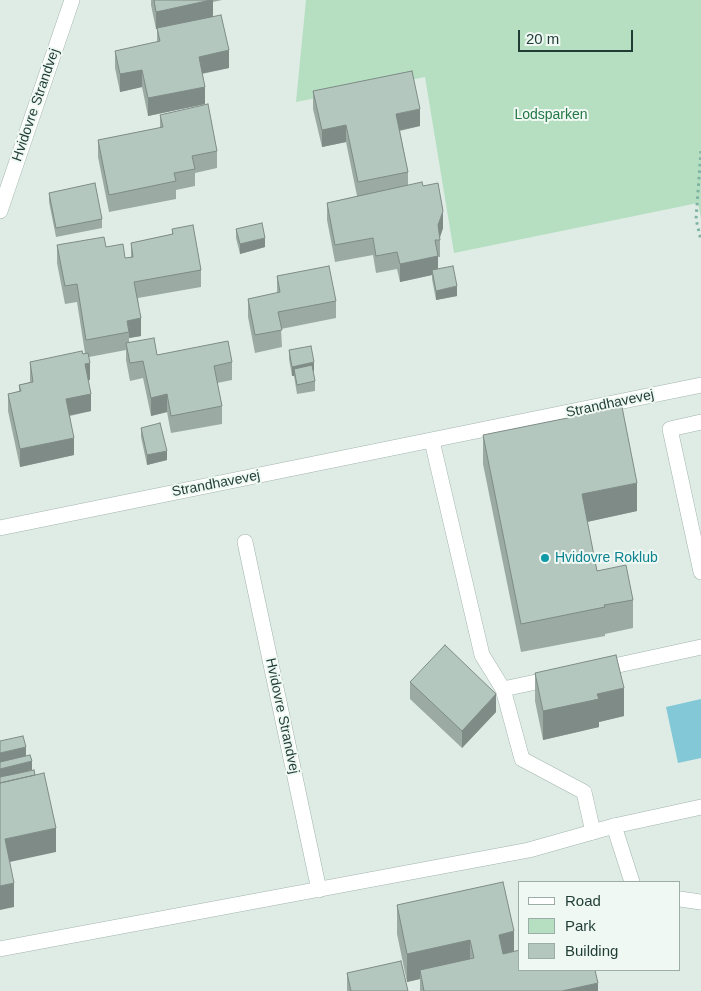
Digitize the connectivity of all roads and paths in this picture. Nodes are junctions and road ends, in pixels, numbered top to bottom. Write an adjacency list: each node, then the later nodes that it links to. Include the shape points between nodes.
1 (72, 0): 3 (street, Hvidovre Strandvej)
2 (701, 151): 4 (path, via 696,219)
3 (0, 211)
4 (701, 240)
5 (701, 385): 7 (street, Strandhavevej)
6 (701, 422): 10 (street, via 670,429)
7 (432, 441): 8 (street, Strandhavevej); 14 (street, via 482,655)
8 (0, 528)
9 (245, 542): 19 (street, Hvidovre Strandvej)
10 (701, 572)
11 (701, 647): 12 (street)
12 (588, 671)
13 (569, 675): 14 (street)
14 (502, 690): 17 (street, via 522,759 584,792)
15 (701, 807): 16 (street)
16 (614, 826): 17 (street); 18 (street)
17 (593, 832): 19 (street, via 529,850)
18 (632, 881)
19 (318, 890): 22 (street)
20 (681, 898): 21 (street)
21 (701, 902)
22 (0, 949)

